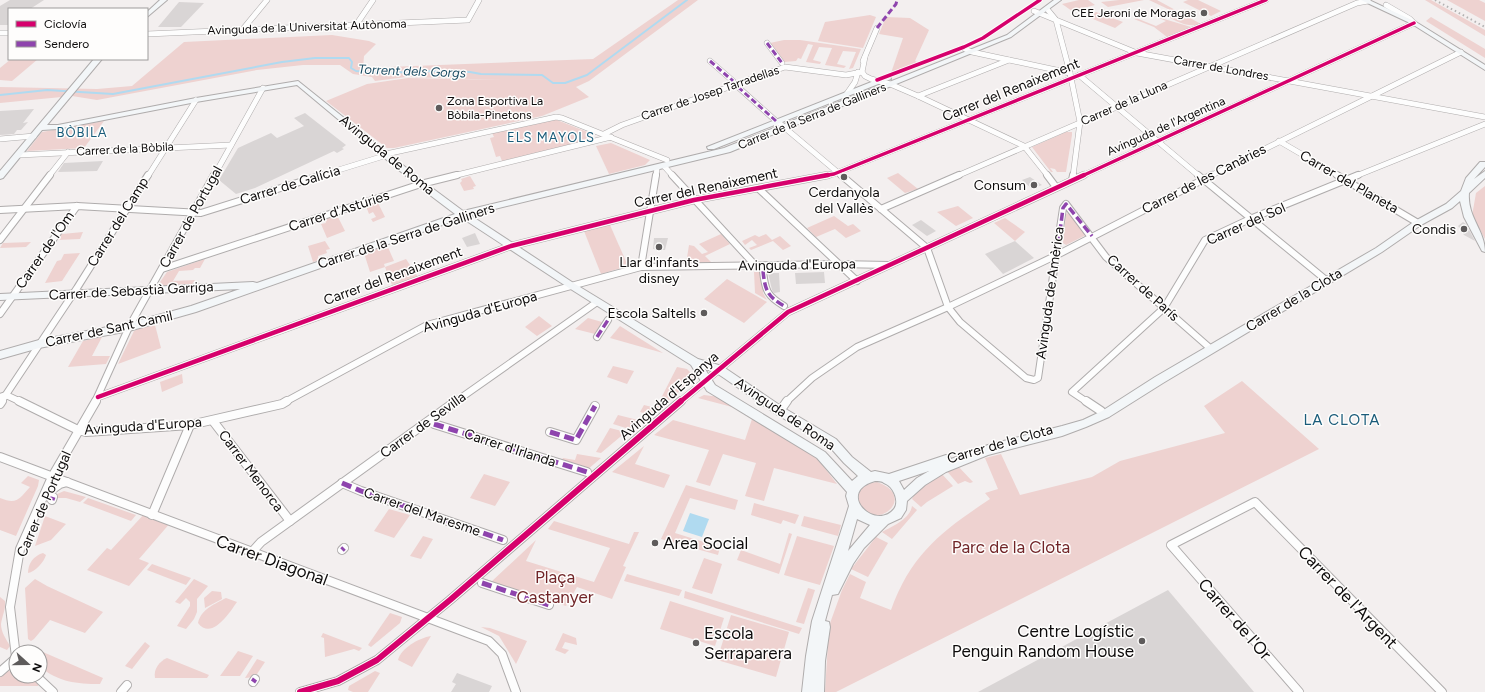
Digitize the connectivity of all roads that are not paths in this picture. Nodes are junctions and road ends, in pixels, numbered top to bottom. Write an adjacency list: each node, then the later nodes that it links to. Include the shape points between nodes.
1 (164, 0): 14 (street)
2 (267, 0): 19 (street)
3 (373, 0): 17 (street)
4 (479, 0): 17 (street, Avinguda de la Universitat Autònoma, via 468,20)
5 (1063, 0): 10 (street, Carrer de la Serra de Galliners)
6 (1266, 0): 26 (street, Carrer del Renaixement)
7 (1348, 0): 12 (street)
8 (1375, 0): 11 (street)
9 (1366, 1): 12 (street, Carrer de la Lluna); 16 (street)
10 (1052, 3): 13 (street, Carrer de la Serra de Galliners); 15 (street, Carrer de Londres)
11 (1386, 5): 16 (street); 20 (street)
12 (1349, 7): 32 (street, Carrer de la Lluna)
13 (1037, 13): 15 (street, Carrer de Londres); 24 (street, Carrer de la Serra de Galliners, via 1009,36)
14 (148, 14)
15 (1056, 20): 26 (street, Carrer de Londres); 38 (street)
16 (1414, 23): 20 (street); 25 (street); 42 (street, Avinguda de l'Argentina)
17 (356, 25): 19 (street, Avinguda de la Universitat Autònoma)
18 (877, 28): 34 (street)
19 (242, 29): 21 (street, Avinguda de la Universitat Autònoma)
20 (1435, 30): 22 (street)
21 (148, 34)
22 (1444, 36): 25 (street, via 1445,40); 31 (street)
23 (767, 43): 30 (street)
24 (969, 50): 28 (street); 41 (street, Carrer de la Serra de Galliners); 44 (street, Carrer de la Serra de Galliners)
25 (1460, 50): 31 (street); 33 (street); 49 (street, Carrer de les Canàries)
26 (1136, 53): 32 (street, Carrer de Londres); 37 (street, Carrer del Renaixement)
27 (97, 60): 57 (street, via 66,96)
28 (1009, 60): 38 (street); 48 (street)
29 (710, 61): 40 (street)
30 (782, 63)
31 (1485, 63)
32 (1209, 66): 42 (street, Carrer de Londres); 51 (street, Carrer de la Lluna)
33 (1485, 68)
34 (862, 70): 36 (street); 39 (street, via 865,76)
35 (845, 75): 36 (street); 43 (street); 59 (street, Carrer de Josep Tarradellas, via 785,67 622,125)
36 (857, 75): 43 (street)
37 (1079, 75): 38 (street, Carrer del Renaixement); 51 (street)
38 (1071, 76): 53 (street, Carrer del Renaixement); 55 (street)
39 (871, 79): 41 (street); 43 (street, via 861,78)
40 (733, 81)
41 (881, 81): 44 (street); 47 (street, Carrer de la Serra de Galliners)
42 (1289, 81): 49 (street, Carrer de Londres); 63 (street, Avinguda de l'Argentina)
43 (855, 82): 47 (street)
44 (890, 84): 48 (street); 58 (street, Carrer de la Serra de Galliners)
45 (738, 87): 54 (street)
46 (263, 88): 50 (street, Avinguda de Roma); 65 (street, Carrer de Portugal); 71 (street, Avinguda de Roma, via 298,83)
47 (846, 96): 54 (street, Carrer de la Serra de Galliners)
48 (918, 96): 53 (street)
49 (1372, 96): 52 (street, Carrer de Londres); 64 (street, Carrer de les Canàries)
50 (196, 100): 57 (street, Avinguda de Roma); 67 (street, Carrer del Camp)
51 (1117, 106): 55 (street, Carrer de la Lluna); 63 (street)
52 (1485, 117)
53 (969, 120): 66 (street); 75 (street, Carrer del Renaixement)
54 (777, 122): 58 (street); 69 (street, Carrer de la Serra de Galliners)
55 (1080, 122): 66 (street, Carrer de la Lluna); 78 (street)
56 (1485, 124): 80 (street, Carrer del Sol)
57 (44, 128): 60 (street)
58 (785, 128): 69 (street, Carrer de la Serra de Galliners, via 727,150); 75 (street)
59 (604, 134): 61 (street, Carrer de Galícia); 71 (street, Carrer de Galícia, via 556,117)
60 (34, 136): 62 (street); 70 (street)
61 (611, 137): 73 (street, Carrer de Galícia); 81 (street, Carrer d'Astúries)
62 (0, 139)
63 (1159, 141): 78 (street, Avinguda de l'Argentina); 79 (street)
64 (1279, 142): 79 (street, Carrer de les Canàries); 80 (street, Carrer del Planeta)
65 (231, 145): 67 (street, Carrer de la Bòbila); 95 (street, Carrer de Portugal)
66 (1024, 146): 82 (street); 91 (street, Carrer de la Lluna)
67 (166, 148): 68 (street, Carrer de la Bòbila); 89 (street, Carrer del Camp)
68 (68, 152): 70 (street, Carrer de la Bòbila); 90 (street)
69 (699, 154): 73 (street, Carrer de la Serra de Galliners)
70 (19, 155): 77 (street)
71 (386, 155): 81 (street, Avinguda de Roma); 95 (street, Carrer de Galícia, via 201,213)
72 (1484, 163): 84 (street, via 1468,182); 96 (street, Carrer de la Clota, via 1469,175)
73 (663, 165): 74 (street, Carrer de la Serra de Galliners); 74 (street, Carrer de la Serra de Galliners); 85 (street); 94 (street)
74 (643, 170): 97 (street, Carrer de la Serra de Galliners)
75 (838, 172): 83 (street, Carrer del Renaixement); 91 (street)
76 (1485, 174): 84 (street, Carrer de la Clota)
77 (0, 176)
78 (1072, 180): 82 (street, Avinguda de l'Argentina)
79 (1203, 180): 98 (street); 100 (street, Carrer de les Canàries)
80 (1348, 181): 98 (street, Carrer del Sol); 99 (street, Carrer del Planeta)
81 (421, 184): 97 (street, Avinguda de Roma); 110 (street, Carrer d'Astúries)
82 (1056, 187): 103 (street, Avinguda de l'Argentina)
83 (759, 189): 85 (street, Carrer del Renaixement); 106 (street)
84 (1465, 192): 88 (street, Carrer de la Clota); 93 (street)
85 (694, 200): 94 (street, Carrer del Renaixement); 107 (street)
86 (1066, 204): 100 (street, Carrer de París); 105 (street, Avinguda de Amèrica, via 1063,208)
87 (77, 206): 89 (street, Carrer de Galícia); 90 (street, Carrer de Galícia); 119 (street, Carrer de l'Om)
88 (1449, 206): 93 (street); 96 (street, Carrer de la Clota)
89 (127, 208): 95 (street, Carrer de Galícia); 118 (street, Carrer del Camp)
90 (25, 209): 92 (street, Carrer de Galícia); 101 (street)
91 (881, 209): 103 (street)
92 (0, 210)
93 (1465, 210): 104 (street)
94 (650, 211): 102 (street, Carrer del Renaixement); 109 (street)
95 (193, 212): 110 (street, Carrer de Portugal)
96 (1434, 214): 99 (street, Carrer de la Clota)
97 (462, 215): 102 (street, Avinguda de Roma); 114 (street, Carrer de la Serra de Galliners)
98 (1250, 219): 112 (street); 124 (street, Carrer del Sol, via 1202,242)
99 (1418, 223): 112 (street, Carrer de la Clota, via 1379,250)
100 (1092, 236): 105 (street, Carrer de les Canàries); 124 (street, Carrer de París, via 1106,257)
101 (0, 240)
102 (511, 246): 115 (street, Avinguda de Roma); 137 (street, Carrer del Renaixement)
103 (927, 248): 108 (street, Avinguda d'Espanya); 123 (street)
104 (1485, 249)
105 (1055, 252): 123 (street, Carrer de les Canàries); 123 (street, Avinguda de Amèrica, via 1038,378 1026,378 960,322)
106 (838, 264): 107 (street, Avinguda d'Europa); 108 (street, Avinguda d'Europa); 113 (street)
107 (755, 265): 109 (street, Avinguda d'Europa)
108 (889, 265): 113 (street, Avinguda d'Espanya)
109 (641, 267): 115 (street, Avinguda d'Europa)
110 (162, 269): 116 (street, Carrer de Portugal)
111 (763, 271): 122 (street, via 765,289 770,297)
112 (1326, 280): 130 (street, Carrer de la Clota)
113 (857, 281): 133 (street, Avinguda d'Espanya, via 788,312)
114 (263, 284): 117 (street, Carrer de Sant Camil)
115 (572, 286): 121 (street, Avinguda de Roma); 142 (street, Avinguda d'Europa, via 427,325 282,404)
116 (150, 290): 117 (street, Carrer de Sebastià Garriga); 118 (street, Carrer de Sebastià Garriga); 127 (street, Carrer de Portugal)
117 (235, 290): 127 (street, Carrer de Sant Camil, via 193,310)
118 (72, 294): 119 (street, Carrer de Sebastià Garriga); 129 (street, Carrer del Camp)
119 (12, 297): 120 (street, Carrer de Sebastià Garriga); 125 (street, Carrer de l'Om)
120 (0, 298)
121 (597, 302): 132 (street, Avinguda de Roma); 155 (street, Carrer de Sevilla)
122 (784, 306)
123 (948, 307): 140 (street, Carrer de les Canàries, via 857,347 812,378 783,405)
124 (1164, 308): 130 (street, Carrer de París); 141 (street, Carrer del Sol, via 1072,392)
125 (0, 314)
126 (608, 320): 128 (street)
127 (129, 328): 129 (street, Carrer de Sant Camil); 137 (street, Carrer de Portugal)
128 (597, 337)
129 (39, 344): 131 (street, Carrer de Sant Camil); 136 (street, Carrer del Camp)
130 (1211, 349): 135 (street, Carrer de la Clota)
131 (0, 355)
132 (695, 362): 133 (street, Avinguda de Roma); 134 (street, Avinguda de Roma)
133 (718, 370): 134 (street, Avinguda d'Espanya); 140 (street, Avinguda de Roma)
134 (706, 380): 156 (street, Avinguda de Roma, via 711,388 821,455); 168 (street, Avinguda d'Espanya)
135 (1153, 384): 141 (street, Carrer de la Clota); 147 (street, Carrer de la Clota, via 1128,401 1088,422 1048,435)
136 (3, 396): 138 (street, Carrer del Camp); 145 (street, Avinguda d'Europa)
137 (98, 397): 145 (street, Carrer de Portugal)
138 (0, 404)
139 (595, 406): 146 (street, via 576,440)
140 (780, 411): 152 (street, Avinguda de Roma, via 832,442)
141 (1100, 411): 147 (street, Carrer de la Clota, via 1057,427 996,442)
142 (213, 421): 144 (street, Avinguda d'Europa); 162 (street, Carrer Menorca)
143 (434, 424): 150 (street, Carrer d'Irlanda)
144 (190, 425): 145 (street, Avinguda d'Europa, via 86,432); 161 (street)
145 (78, 430): 151 (street, Carrer de Portugal)
146 (550, 432)
147 (971, 453): 149 (street, Carrer de la Clota)
148 (0, 457): 151 (street, Carrer Diagonal)
149 (959, 457): 153 (street, Carrer de la Clota); 158 (street, Carrer de la Clota, via 919,482)
150 (587, 472)
151 (52, 477): 154 (street, Carrer Diagonal); 157 (street, Carrer de Portugal)
152 (868, 477): 153 (street); 156 (street, via 858,482)
153 (889, 479): 158 (street, via 899,490)
154 (67, 482): 157 (street, via 60,484); 161 (street, Carrer Diagonal)
155 (342, 483): 162 (street, Carrer de Sevilla); 164 (street, Carrer del Maresme)
156 (852, 490): 160 (street)
157 (49, 498): 169 (street, Carrer de Portugal, via 20,549 10,607)
158 (902, 500): 163 (street, via 896,516)
159 (1255, 502): 178 (street, Carrer de l'Or, via 1171,545); 179 (street, Carrer de l'Argent)
160 (854, 507): 163 (street, via 866,518); 176 (street, via 849,529 824,598 814,642)
161 (152, 514): 165 (street, Carrer Diagonal)
162 (290, 521): 165 (street, Carrer de Sevilla, via 261,542)
163 (884, 521): 177 (street, via 871,531 851,554 833,593 818,661)
164 (502, 540)
165 (252, 552): 168 (street, Carrer Diagonal)
166 (482, 583): 167 (street)
167 (549, 605)
168 (428, 618): 174 (street, Avinguda d'Espanya, via 377,660 358,671 322,687); 175 (street, Carrer Diagonal, via 489,640 502,654)
169 (14, 644)
170 (8, 664): 171 (street, Carrer de Portugal)
171 (0, 672)
172 (44, 684): 173 (street)
173 (53, 692)
174 (300, 692)
175 (516, 692)
176 (809, 692)
177 (817, 692)
178 (1299, 692)
179 (1442, 692)

